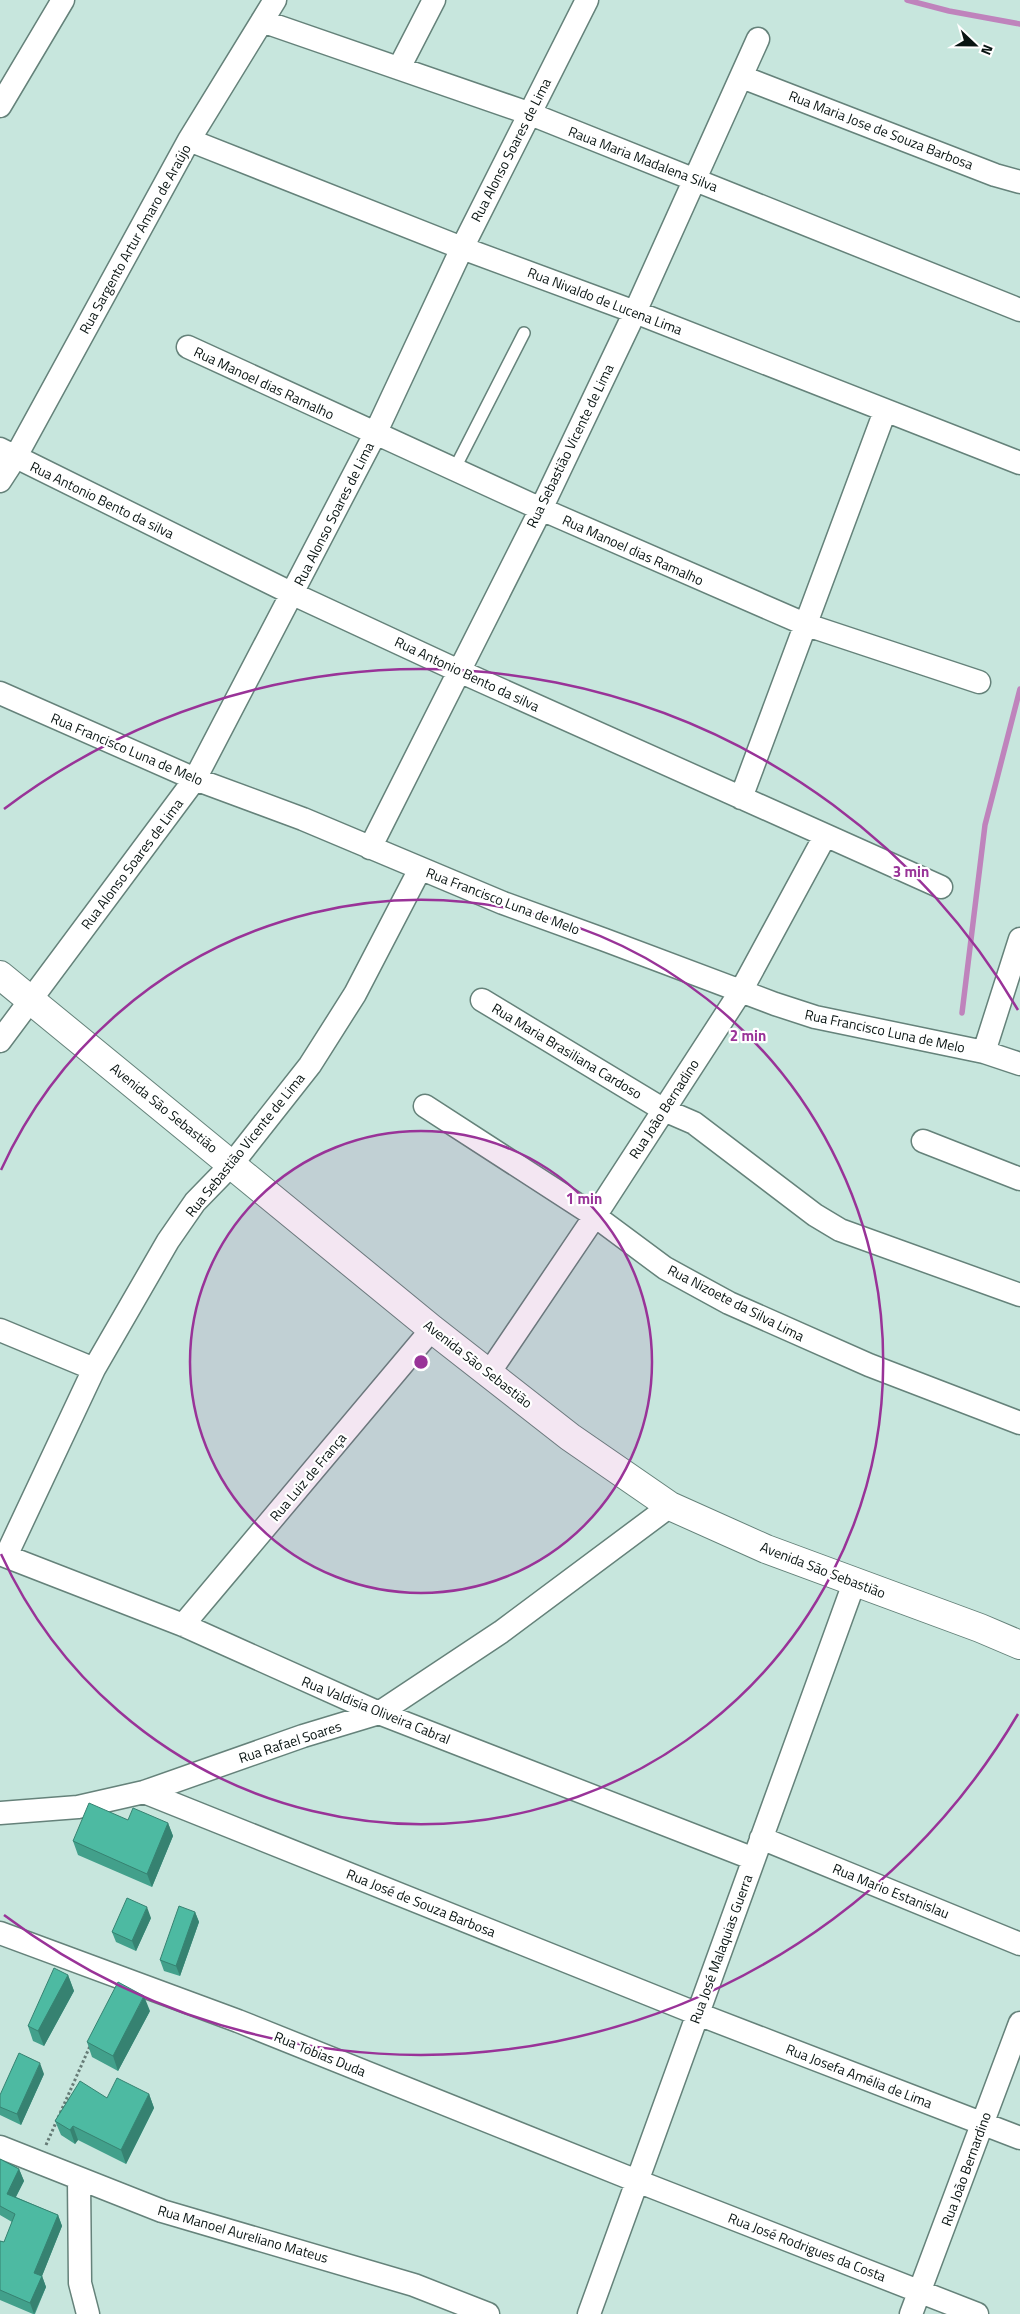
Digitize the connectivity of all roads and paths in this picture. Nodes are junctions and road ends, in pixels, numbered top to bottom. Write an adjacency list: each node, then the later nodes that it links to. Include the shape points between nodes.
1 (63, 0): 9 (street)
2 (275, 0): 5 (street, Rua Sargento Artur Amaro de Araújo)
3 (434, 0): 7 (street)
4 (587, 0): 10 (street, Rua Alonso Soares de Lima)
5 (262, 21): 7 (street, Raua Maria Madalena Silva); 11 (street, Rua Sargento Artur Amaro de Araújo)
6 (758, 38): 8 (street, Rua Sebastião Vicente de Lima)
7 (399, 68): 10 (street, Raua Maria Madalena Silva)
8 (742, 77): 12 (street, Rua Sebastião Vicente de Lima); 13 (street, Rua Maria Jose de Souza Barbosa)
9 (0, 106)
10 (528, 113): 12 (street, Raua Maria Madalena Silva); 14 (street, Rua Alonso Soares de Lima)
11 (189, 140): 14 (street, Rua Nivaldo de Lucena Lima); 21 (street, Rua Sargento Artur Amaro de Araújo)
12 (693, 178): 15 (street, Raua Maria Madalena Silva); 16 (street, Rua Sebastião Vicente de Lima)
13 (1020, 182)
14 (462, 248): 16 (street, Rua Nivaldo de Lucena Lima); 20 (street, Rua Alonso Soares de Lima)
15 (1020, 310)
16 (635, 312): 19 (street, Rua Nivaldo de Lucena Lima); 25 (street, Rua Sebastião Vicente de Lima)
17 (524, 333): 23 (lane)
18 (188, 347): 20 (street, Rua Manoel dias Ramalho)
19 (885, 411): 22 (street, Rua Nivaldo de Lucena Lima); 27 (street)
20 (375, 434): 23 (street, Rua Manoel dias Ramalho); 26 (street, Rua Alonso Soares de Lima)
21 (7, 453): 24 (street, Rua Sargento Artur Amaro de Araújo); 26 (street, Rua Antonio Bento da silva)
22 (1020, 463)
23 (454, 470): 25 (street, Rua Manoel dias Ramalho)
24 (0, 480)
25 (541, 510): 27 (street, Rua Manoel dias Ramalho); 28 (street, Rua Sebastião Vicente de Lima)
26 (293, 594): 28 (street, Rua Antonio Bento da silva); 31 (street, Rua Alonso Soares de Lima)
27 (807, 625): 29 (street, Rua Manoel dias Ramalho); 32 (street)
28 (459, 671): 32 (street, Rua Antonio Bento da silva); 34 (street, Rua Sebastião Vicente de Lima)
29 (979, 682)
30 (0, 693): 31 (street, Rua Francisco Luna de Melo)
31 (195, 780): 34 (street, Rua Francisco Luna de Melo, via 303,819); 40 (street, Rua Alonso Soares de Lima)
32 (741, 798): 33 (street, Rua Antonio Bento da silva)
33 (825, 836): 36 (street, Rua Antonio Bento da silva); 39 (street, Rua João Bernadino)
34 (370, 848): 35 (street, Rua Francisco Luna de Melo)
35 (420, 869): 39 (street, Rua Francisco Luna de Melo); 48 (street, Rua Sebastião Vicente de Lima, via 355,994 310,1065)
36 (941, 887)
37 (1020, 939): 43 (street)
38 (0, 975): 40 (main road, Avenida São Sebastião)
39 (741, 991): 43 (street, Rua Francisco Luna de Melo, via 815,1017); 46 (street, Rua João Bernadino)
40 (31, 1000): 42 (street, Rua Alonso Soares de Lima); 48 (main road, Avenida São Sebastião)
41 (482, 1000): 46 (street, Rua Maria Brasiliana Cardoso)
42 (0, 1041)
43 (984, 1052): 44 (street, Rua Francisco Luna de Melo)
44 (1020, 1064)
45 (424, 1106): 50 (street, Rua Nizoete da Silva Lima)
46 (664, 1110): 50 (street, Rua João Bernadino); 51 (street, Rua Maria Brasiliana Cardoso, via 701,1127 795,1200 840,1230)
47 (923, 1141): 49 (street)
48 (232, 1164): 52 (main road, Avenida São Sebastião); 54 (street, Rua Sebastião Vicente de Lima, via 195,1202 179,1225)
49 (1020, 1180)
50 (595, 1216): 55 (street, Rua João Bernadino); 56 (street, Rua Nizoete da Silva Lima, via 665,1268 729,1303 870,1365)
51 (1020, 1295)
52 (432, 1328): 55 (main road, Avenida São Sebastião); 60 (street, Rua Luiz de França)
53 (2, 1335): 54 (street)
54 (94, 1369): 58 (street, Rua Sebastião Vicente de Lima)
55 (489, 1373): 57 (main road, Avenida São Sebastião, via 592,1453)
56 (1020, 1423)
57 (670, 1506): 59 (main road, Avenida São Sebastião, via 766,1549); 62 (street, Rua Rafael Soares, via 501,1632)
58 (3, 1555): 60 (street, Rua Valdisia Oliveira Cabral)
59 (854, 1583): 61 (main road, Avenida São Sebastião); 65 (street, Rua José Malaquias Guerra)
60 (183, 1625): 62 (street, Rua Valdisia Oliveira Cabral)
61 (1020, 1645)
62 (379, 1713): 63 (street, Rua Rafael Soares); 66 (street, Rua Valdisia Oliveira Cabral)
63 (144, 1792): 64 (street, Rua Rafael Soares, via 78,1806); 69 (street, Rua José de Souza Barbosa)
64 (0, 1813)
65 (762, 1838): 66 (street, Rua José Malaquias Guerra); 68 (street, Rua Mario Estanislau)
66 (754, 1859): 69 (street, Rua José Malaquias Guerra)
67 (0, 1933): 77 (street, Rua Tobias Duda, via 238,2021)
68 (1020, 1944)
69 (698, 2014): 72 (street, Rua Josefa Amélia de Lima); 77 (street, Rua José Malaquias Guerra)
70 (1020, 2023): 72 (street, Rua João Bernardino)
71 (93, 2039): 75 (path)
72 (983, 2123): 73 (street, Rua Josefa Amélia de Lima); 78 (street, Rua João Bernardino)
73 (1020, 2138)
74 (0, 2147): 75 (street, Rua Manoel Aureliano Mateus)
75 (39, 2162): 76 (street, Rua Manoel Aureliano Mateus)
76 (79, 2179): 79 (street, via 80,2283); 80 (street, Rua Manoel Aureliano Mateus, via 162,2211 414,2285)
77 (637, 2181): 78 (street, Rua José Rodrigues da Costa); 81 (street, Rua José Malaquias Guerra)
78 (920, 2291): 82 (street, Rua João Bernardino); 83 (street, Rua José Rodrigues da Costa)
79 (88, 2314)
80 (488, 2314)
81 (589, 2314)
82 (911, 2314)
83 (977, 2314)

